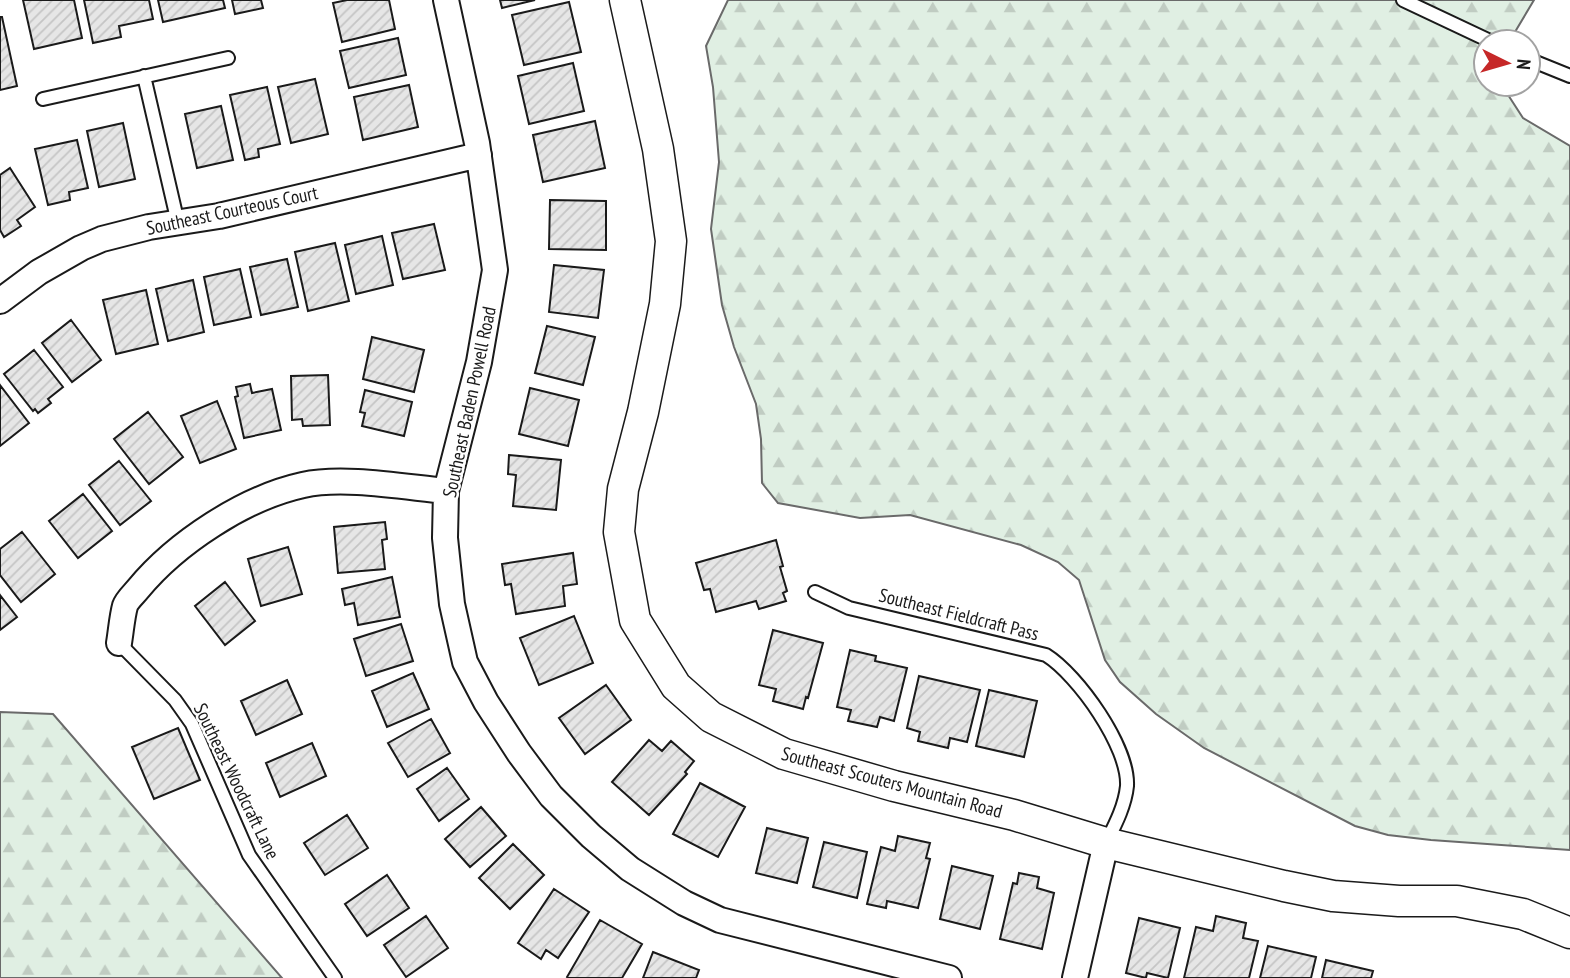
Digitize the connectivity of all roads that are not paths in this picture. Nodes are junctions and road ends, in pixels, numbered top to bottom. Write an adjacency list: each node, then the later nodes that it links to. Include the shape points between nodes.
1 (446, 0): 10 (street, Southeast Baden Powell Road)
2 (625, 0): 16 (street, Southeast Scouters Mountain Road, via 659,149 671,241 665,304 623,489 619,532 635,620 676,686 711,717 784,754)
3 (1403, 0): 4 (lane)
4 (1472, 33)
5 (228, 58): 7 (lane)
6 (1542, 65): 8 (lane)
7 (144, 76): 9 (lane); 11 (lane)
8 (1570, 76)
9 (43, 99)
10 (479, 155): 11 (street, Southeast Courteous Court); 13 (street, Southeast Baden Powell Road, via 495,270 479,362)
11 (178, 223): 12 (street, Southeast Courteous Court, via 124,233 81,248)
12 (0, 301)
13 (446, 491): 15 (street, via 325,483 303,485 264,499 194,536 148,576 126,604); 19 (street, Southeast Baden Powell Road, via 452,604 465,662 519,753 551,796 591,836 629,869 720,919)
14 (815, 592): 16 (lane, Southeast Fieldcraft Pass, via 849,608 1046,655 1061,664 1083,689 1126,769 1120,815)
15 (119, 643): 18 (lane, Southeast Woodcraft Lane, via 192,724 249,855)
16 (1106, 843): 17 (street, Southeast Scouters Mountain Road, via 1334,896 1457,901 1510,911); 20 (street)
17 (1570, 933)
18 (335, 978)
19 (949, 978)
20 (1075, 978)

